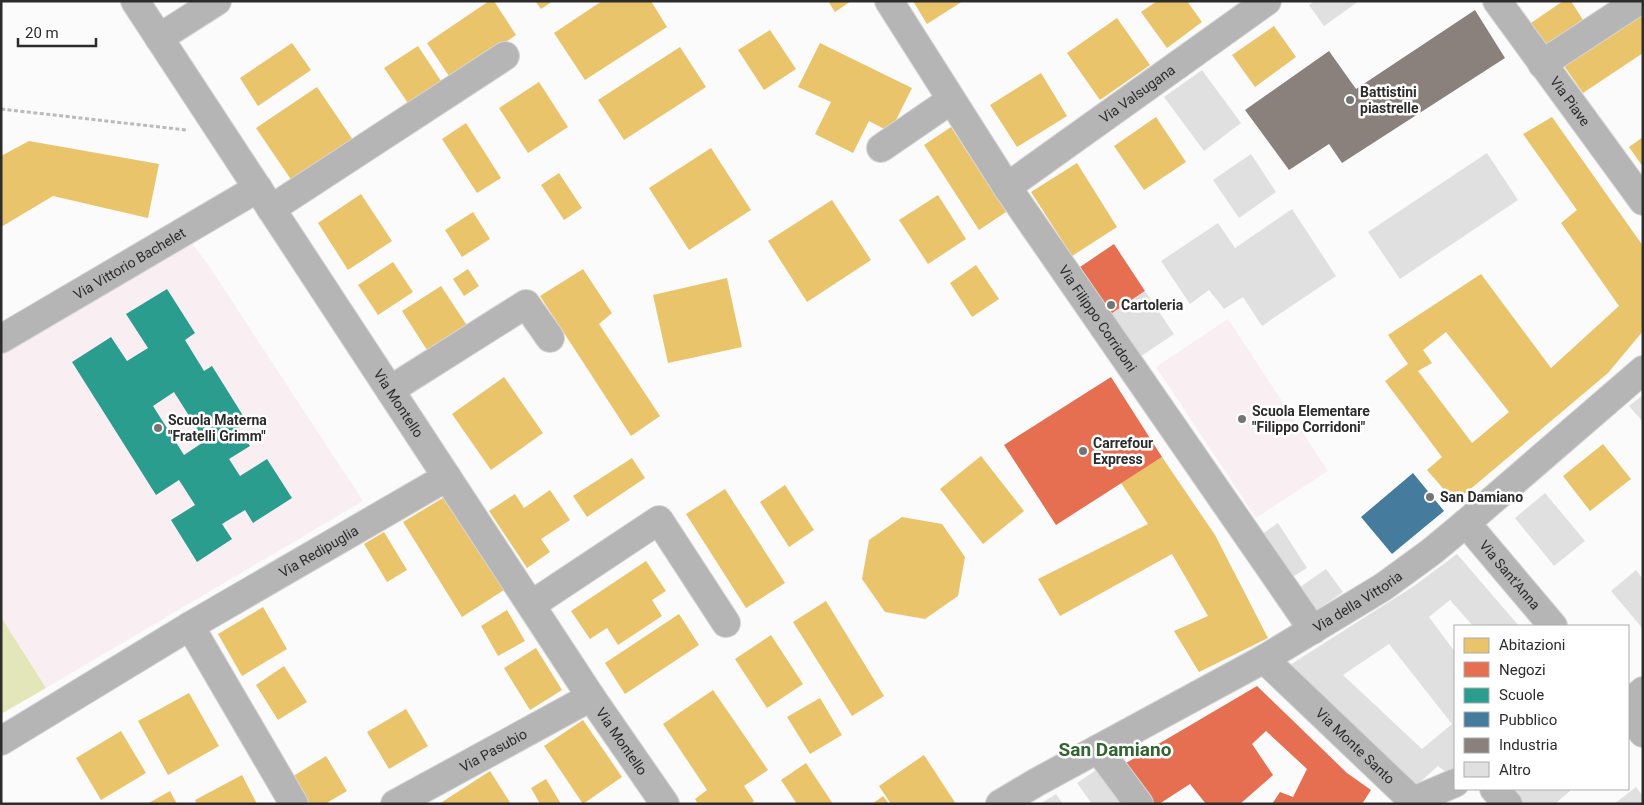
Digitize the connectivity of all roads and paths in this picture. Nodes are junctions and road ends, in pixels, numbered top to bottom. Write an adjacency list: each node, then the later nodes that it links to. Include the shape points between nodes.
1 (135, 1): 7 (street, Via Montello)
2 (217, 1): 7 (street)
3 (888, 1): 10 (street, Via Filippo Corridoni)
4 (1267, 1): 14 (street, Via Valsugana)
5 (1497, 1): 9 (street, Via Piave)
6 (1635, 3): 9 (street)
7 (159, 38): 12 (street, Via Montello)
8 (505, 56): 15 (street, Via Vittorio Bachelet)
9 (1542, 64): 16 (street, Via Piave)
10 (951, 100): 13 (street); 14 (street, Via Filippo Corridoni)
11 (1, 109): 12 (path)
12 (222, 134): 15 (street, Via Montello)
13 (881, 148)
14 (1007, 187): 27 (street, Via Filippo Corridoni)
15 (264, 199): 17 (street, Via Vittorio Bachelet); 20 (street, Via Montello)
16 (1643, 201)
17 (1, 338)
18 (550, 338): 20 (street, via 526,304)
19 (1643, 370): 22 (street, Via della Vittoria)
20 (390, 390): 21 (street, Via Montello)
21 (447, 477): 23 (street, Via Montello); 26 (street, Via Redipuglia)
22 (1466, 523): 25 (street, Via Sant'Anna); 27 (street, Via della Vittoria, via 1383,587)
23 (531, 605): 24 (street, via 659,520); 30 (street, Via Montello)
24 (726, 624)
25 (1552, 625)
26 (190, 626): 34 (street, Via Redipuglia); 39 (street)
27 (1313, 630): 28 (street, Via della Vittoria)
28 (1264, 659): 35 (street, Via della Vittoria); 38 (street, Via Monte Santo)
29 (1643, 691): 31 (street)
30 (591, 697): 40 (street, Via Pasubio); 41 (street, Via Montello)
31 (1629, 703)
32 (1629, 716): 33 (street)
33 (1643, 733)
34 (1, 741)
35 (1098, 749): 42 (street, Via della Vittoria, via 1031,774); 43 (street)
36 (1454, 783): 38 (street, Via Monte Santo)
37 (1495, 790): 44 (street)
38 (1412, 802)
39 (294, 804)
40 (395, 804)
41 (665, 804)
42 (1000, 804)
43 (1139, 804)
44 (1508, 804)

